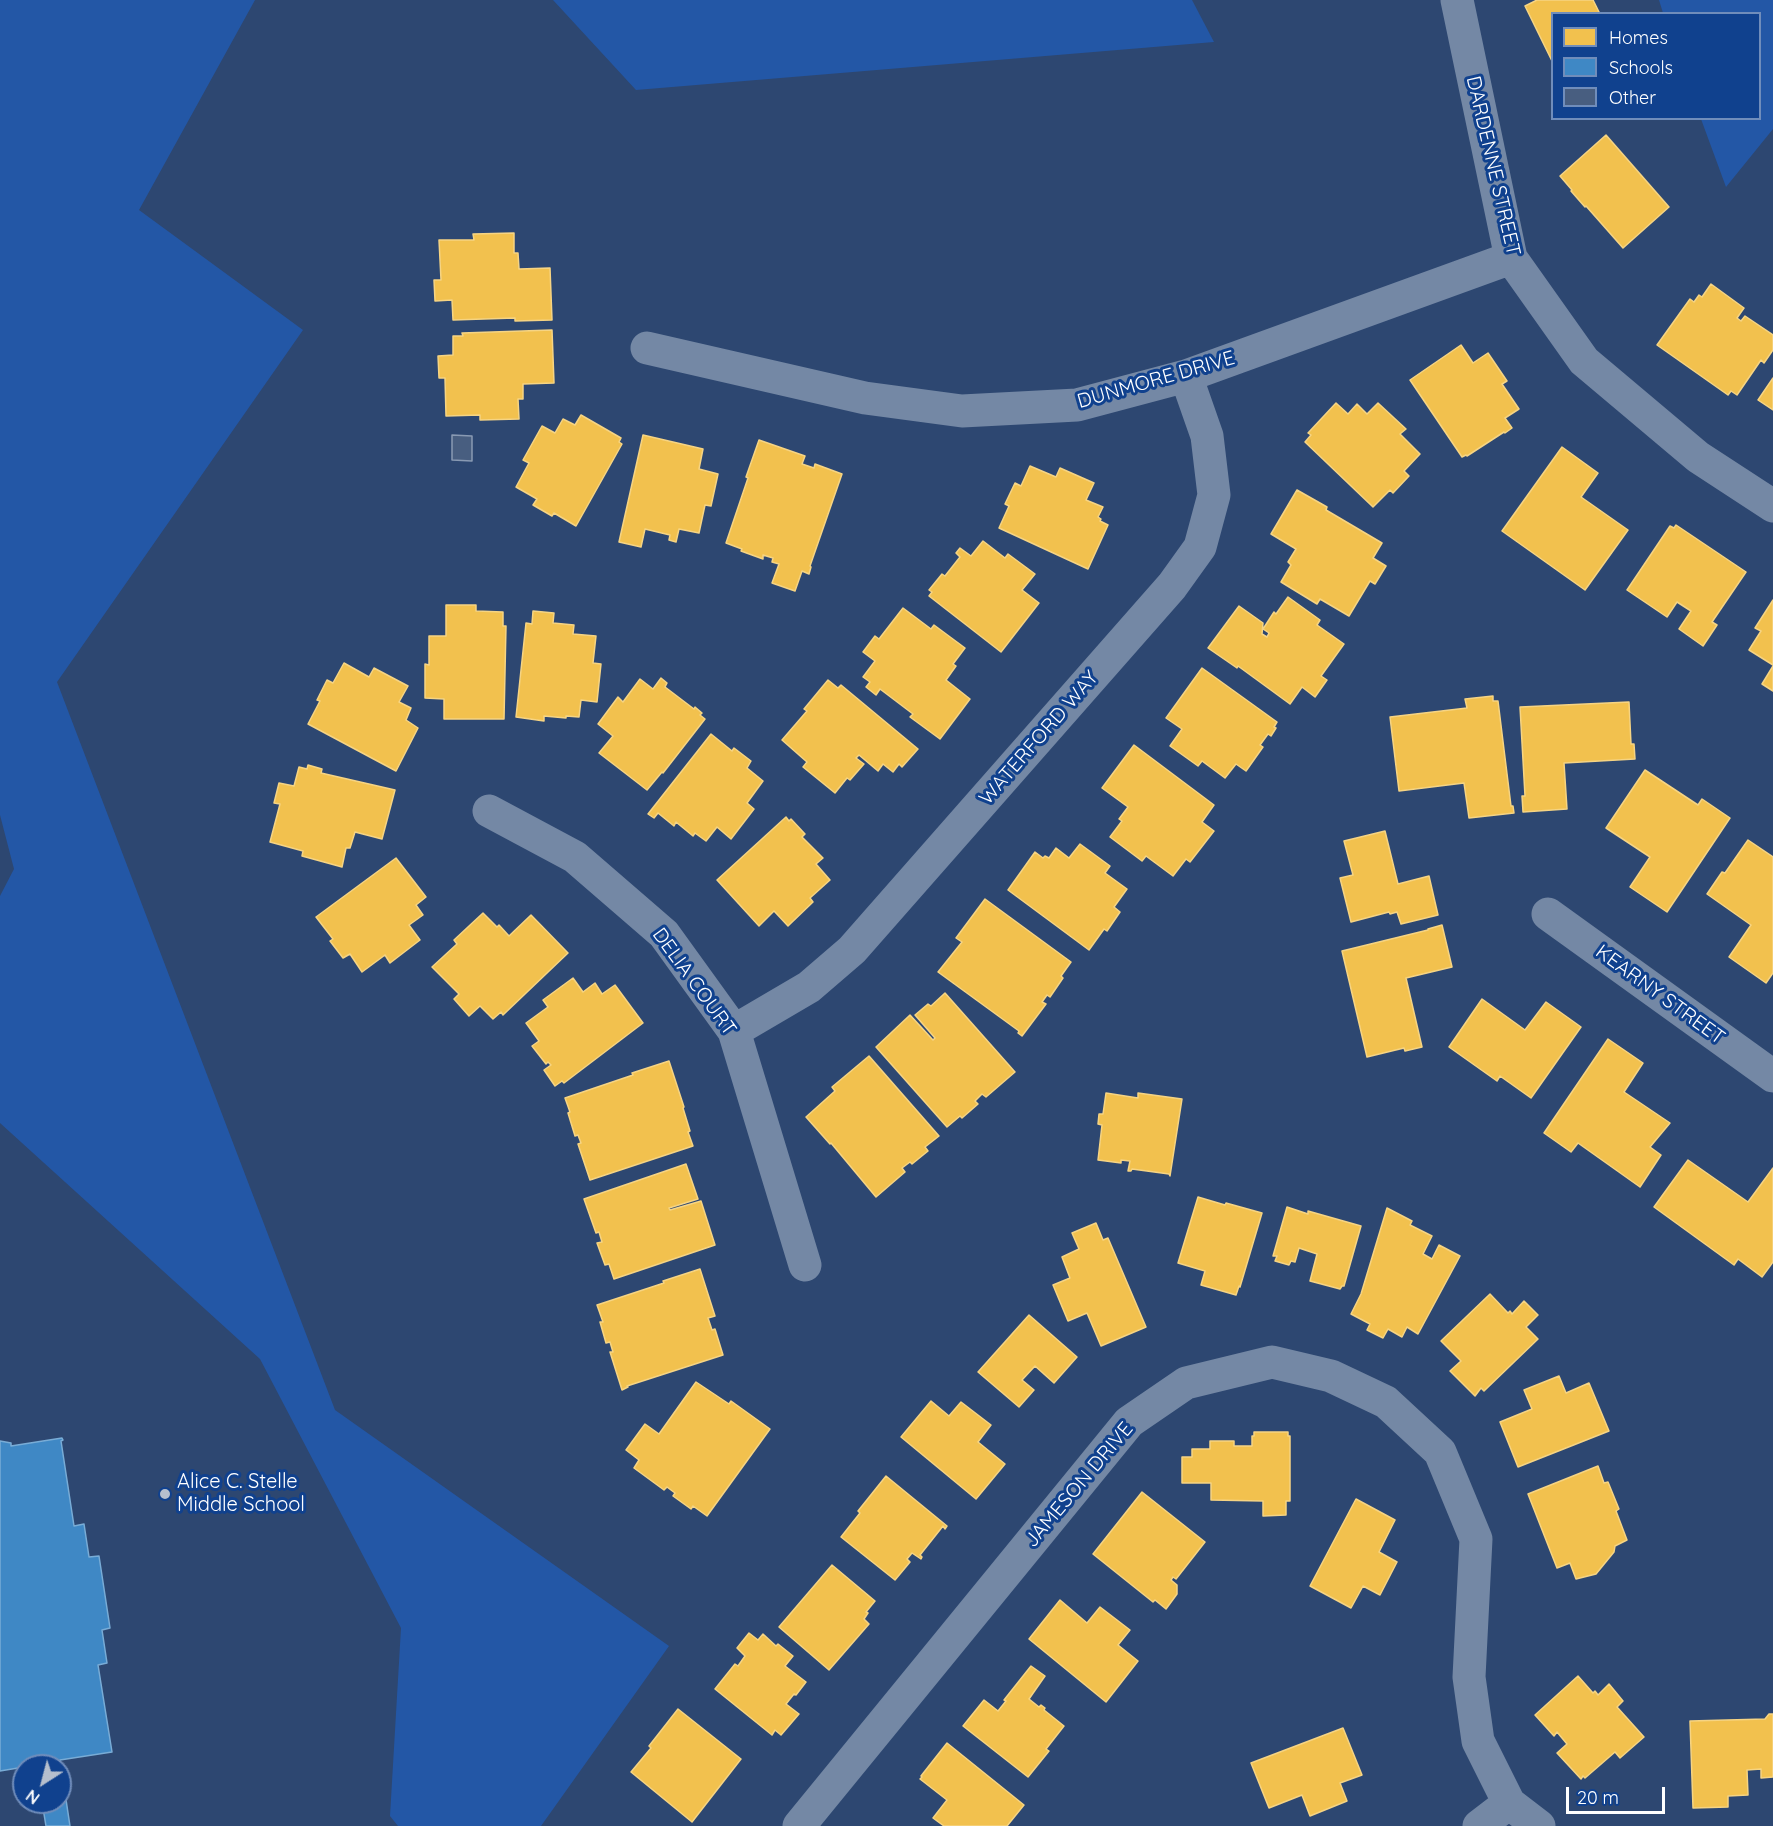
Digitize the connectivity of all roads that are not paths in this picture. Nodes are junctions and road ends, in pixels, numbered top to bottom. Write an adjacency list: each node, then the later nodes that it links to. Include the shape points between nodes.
1 (1457, 0): 2 (street, DARDENNE STREET)
2 (1510, 258): 4 (street, DUNMORE DRIVE); 5 (street, DARDENNE STREET, via 1584,361 1698,457)
3 (647, 348): 4 (street, DUNMORE DRIVE, via 865,398 962,411 1077,405)
4 (1186, 376): 8 (street, WATERFORD WAY, via 1207,436 1214,495 1200,547 1172,586 852,950 809,987)
5 (1773, 506)
6 (489, 811): 8 (street, DELIA COURT, via 575,857 664,934)
7 (1548, 914): 9 (street, KEARNY STREET)
8 (734, 1031): 10 (street, DELIA COURT)
9 (1773, 1076)
10 (805, 1265)
11 (1509, 1803): 12 (street, JAMESON DRIVE, via 1478,1741 1469,1677 1476,1539 1440,1452 1386,1402 1331,1376 1272,1362 1186,1383 1129,1422); 13 (street); 14 (street, JAMESON DRIVE)
12 (799, 1826)
13 (1479, 1826)
14 (1539, 1826)

